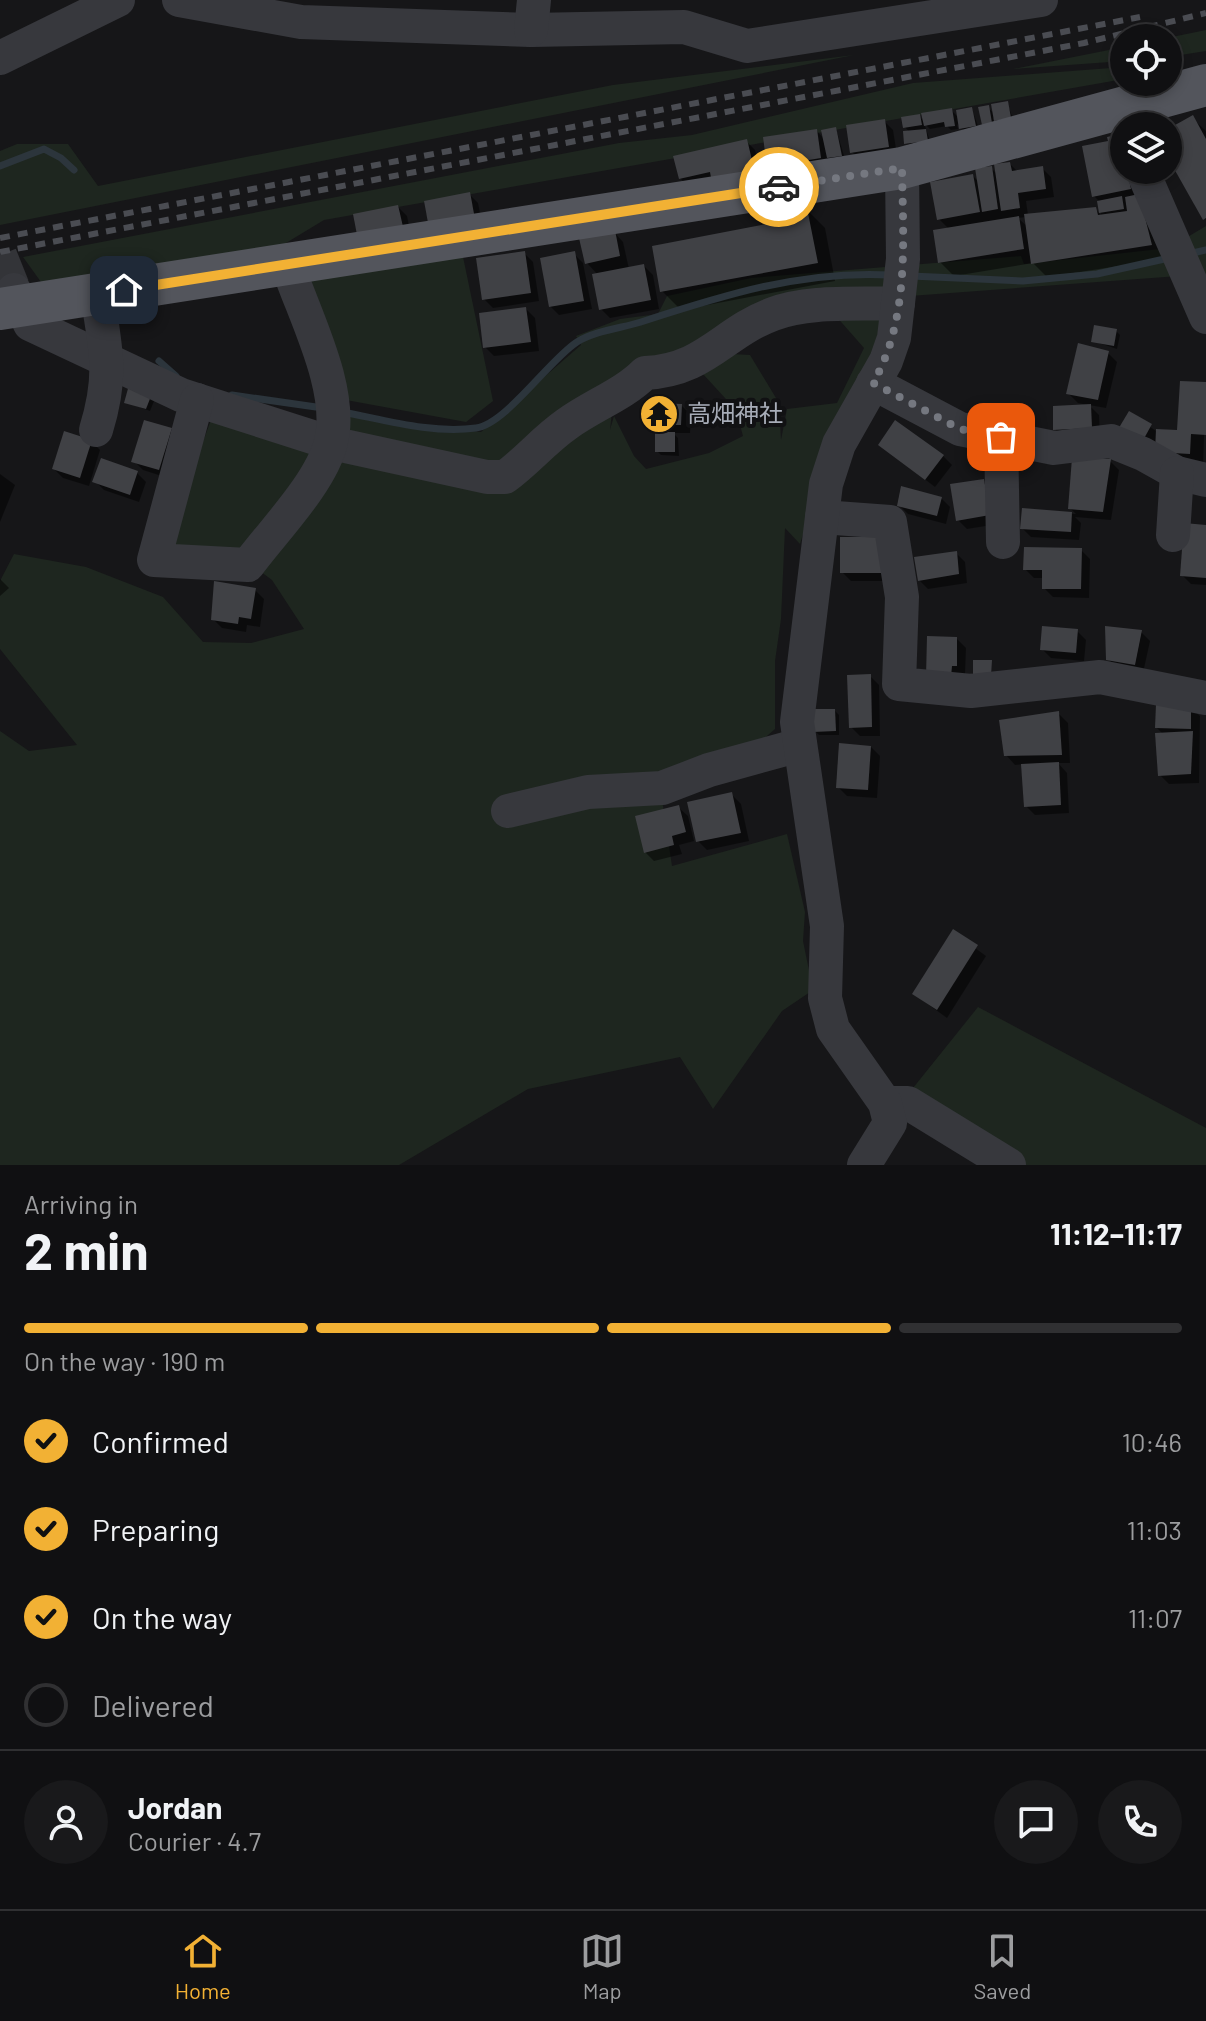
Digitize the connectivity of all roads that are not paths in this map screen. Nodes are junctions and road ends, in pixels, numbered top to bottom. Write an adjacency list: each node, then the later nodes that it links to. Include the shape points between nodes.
1 (118, 0): 6 (street)
2 (179, 0): 5 (street, via 301,22)
3 (1041, 0): 4 (street)
4 (886, 12): 5 (street, via 747,46 684,27)
5 (533, 15)
6 (0, 58)
7 (1206, 85): 8 (main road)
8 (1138, 112)
9 (1110, 121): 10 (main road)
10 (902, 168): 12 (main road); 13 (street)
11 (1148, 184): 16 (street)
12 (287, 264): 14 (main road); 20 (street)
13 (900, 285): 18 (street, via 894,338); 20 (street, via 776,312 697,362 645,373 628,390 614,393 544,440 505,477 487,477)
14 (97, 294): 15 (main road); 17 (street)
15 (11, 302): 17 (street, via 30,324)
16 (1206, 317)
17 (108, 362): 19 (street); 21 (street, via 107,392)
18 (873, 383): 22 (street, via 960,429); 24 (street, via 839,444)
19 (197, 400): 20 (street); 20 (street, via 154,560 248,565 317,474)
20 (332, 422)
21 (96, 430)
22 (1001, 437): 23 (street, via 1054,448 1111,441); 26 (street)
23 (1191, 476): 25 (street)
24 (822, 517): 27 (street, via 890,522 902,597 899,684 971,691 1100,677); 28 (street, via 797,722)
25 (1173, 535)
26 (1003, 542)
27 (1206, 698)
28 (800, 745): 29 (street, via 662,788 588,792); 30 (street, via 827,926 825,998 833,1029)
29 (508, 811)
30 (885, 1103): 31 (street, via 890,1123); 32 (street, via 908,1103)
31 (864, 1165)
32 (1009, 1165)

